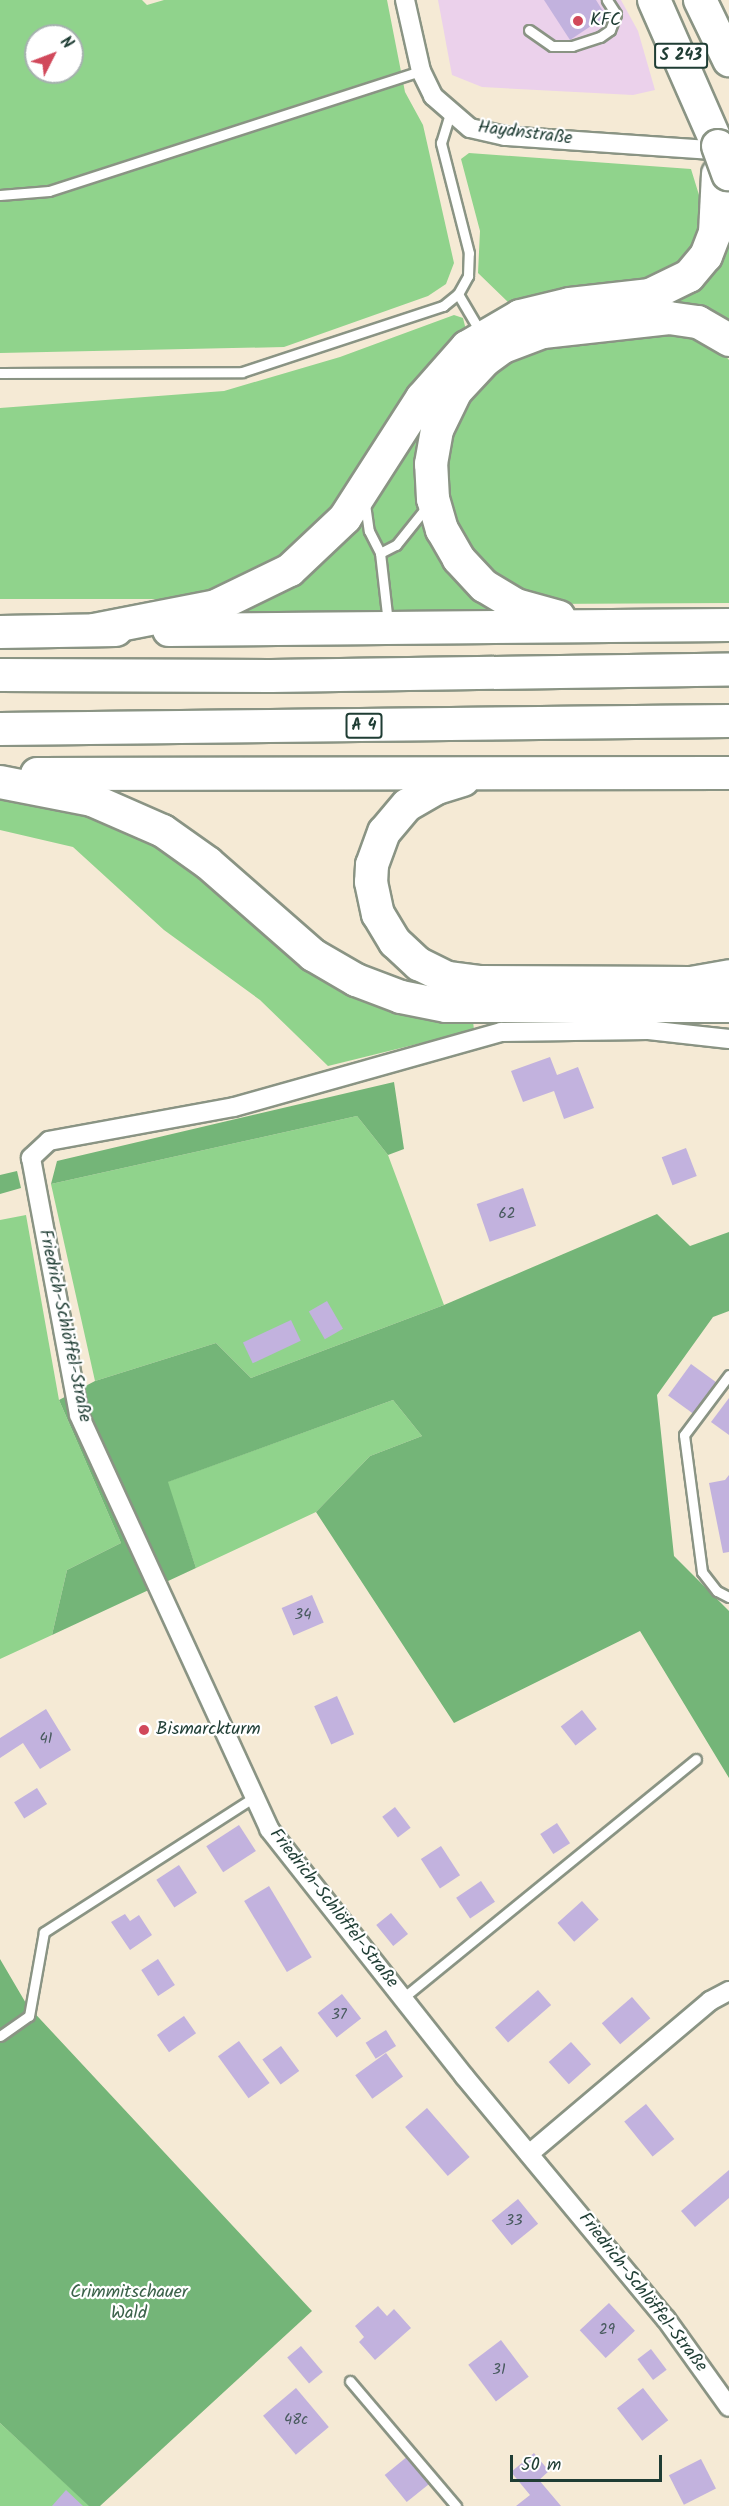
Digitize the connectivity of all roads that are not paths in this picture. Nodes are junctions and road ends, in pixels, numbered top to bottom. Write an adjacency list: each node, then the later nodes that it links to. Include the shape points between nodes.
1 (405, 0): 7 (street, Haydnstraße)
2 (607, 0): 5 (lane, via 616,14 610,30 600,37 572,46 552,46)
3 (654, 0): 9 (highway, S 243)
4 (700, 0): 6 (highway, S 243)
5 (529, 30)
6 (729, 60)
7 (421, 71): 8 (street, Haydnstraße, via 433,96); 10 (lane, via 49,191)
8 (450, 114): 9 (street, Haydnstraße, via 470,128 505,136); 11 (lane, via 441,143 469,254 468,276)
9 (725, 165): 12 (highway, via 711,245 698,266 677,285 650,295 538,310)
10 (0, 195)
11 (458, 294): 12 (lane); 14 (lane, via 443,306 242,372)
12 (482, 335): 15 (highway, via 453,360 422,398)
13 (729, 340): 16 (highway, via 698,322 669,318 543,332 503,347 470,374 445,410 433,447)
14 (0, 373)
15 (363, 492): 17 (lane, via 369,531); 20 (highway, via 326,540 267,584 207,609)
16 (433, 498): 17 (lane, via 396,545); 19 (highway, via 450,545 484,585 516,605)
17 (380, 553): 21 (lane)
18 (729, 625): 19 (highway)
19 (592, 626): 21 (highway)
20 (94, 630): 21 (highway); 22 (highway)
21 (388, 630)
22 (0, 632)
23 (729, 670): 24 (highway)
24 (0, 675)
25 (729, 721): 26 (highway, A 4)
26 (0, 729)
27 (490, 772): 28 (highway); 29 (highway); 31 (highway, via 421,795 394,818 381,840 372,865 374,898 386,929 406,954 433,972 464,981 691,982)
28 (729, 773)
29 (0, 774)
30 (0, 782): 32 (highway, via 92,800 163,831 208,863 313,955 356,980 400,997 446,1006)
31 (729, 976)
32 (729, 1006)
33 (729, 1039): 37 (street, Friedrich-Schlöffel-Straße, via 648,1030 501,1032 234,1107 49,1141 31,1158 79,1415)
34 (729, 1375): 35 (lane, via 684,1435 702,1572 717,1591)
35 (729, 1597)
36 (696, 1759): 39 (lane)
37 (254, 1797): 39 (street, Friedrich-Schlöffel-Straße, via 269,1829); 40 (lane, via 44,1932 29,2016)
38 (729, 1991): 41 (street, via 710,2001)
39 (403, 1998): 41 (street, Friedrich-Schlöffel-Straße)
40 (0, 2036)
41 (529, 2154): 43 (street, Friedrich-Schlöffel-Straße, via 666,2319)
42 (350, 2381): 44 (lane)
43 (729, 2407)
44 (456, 2506)

